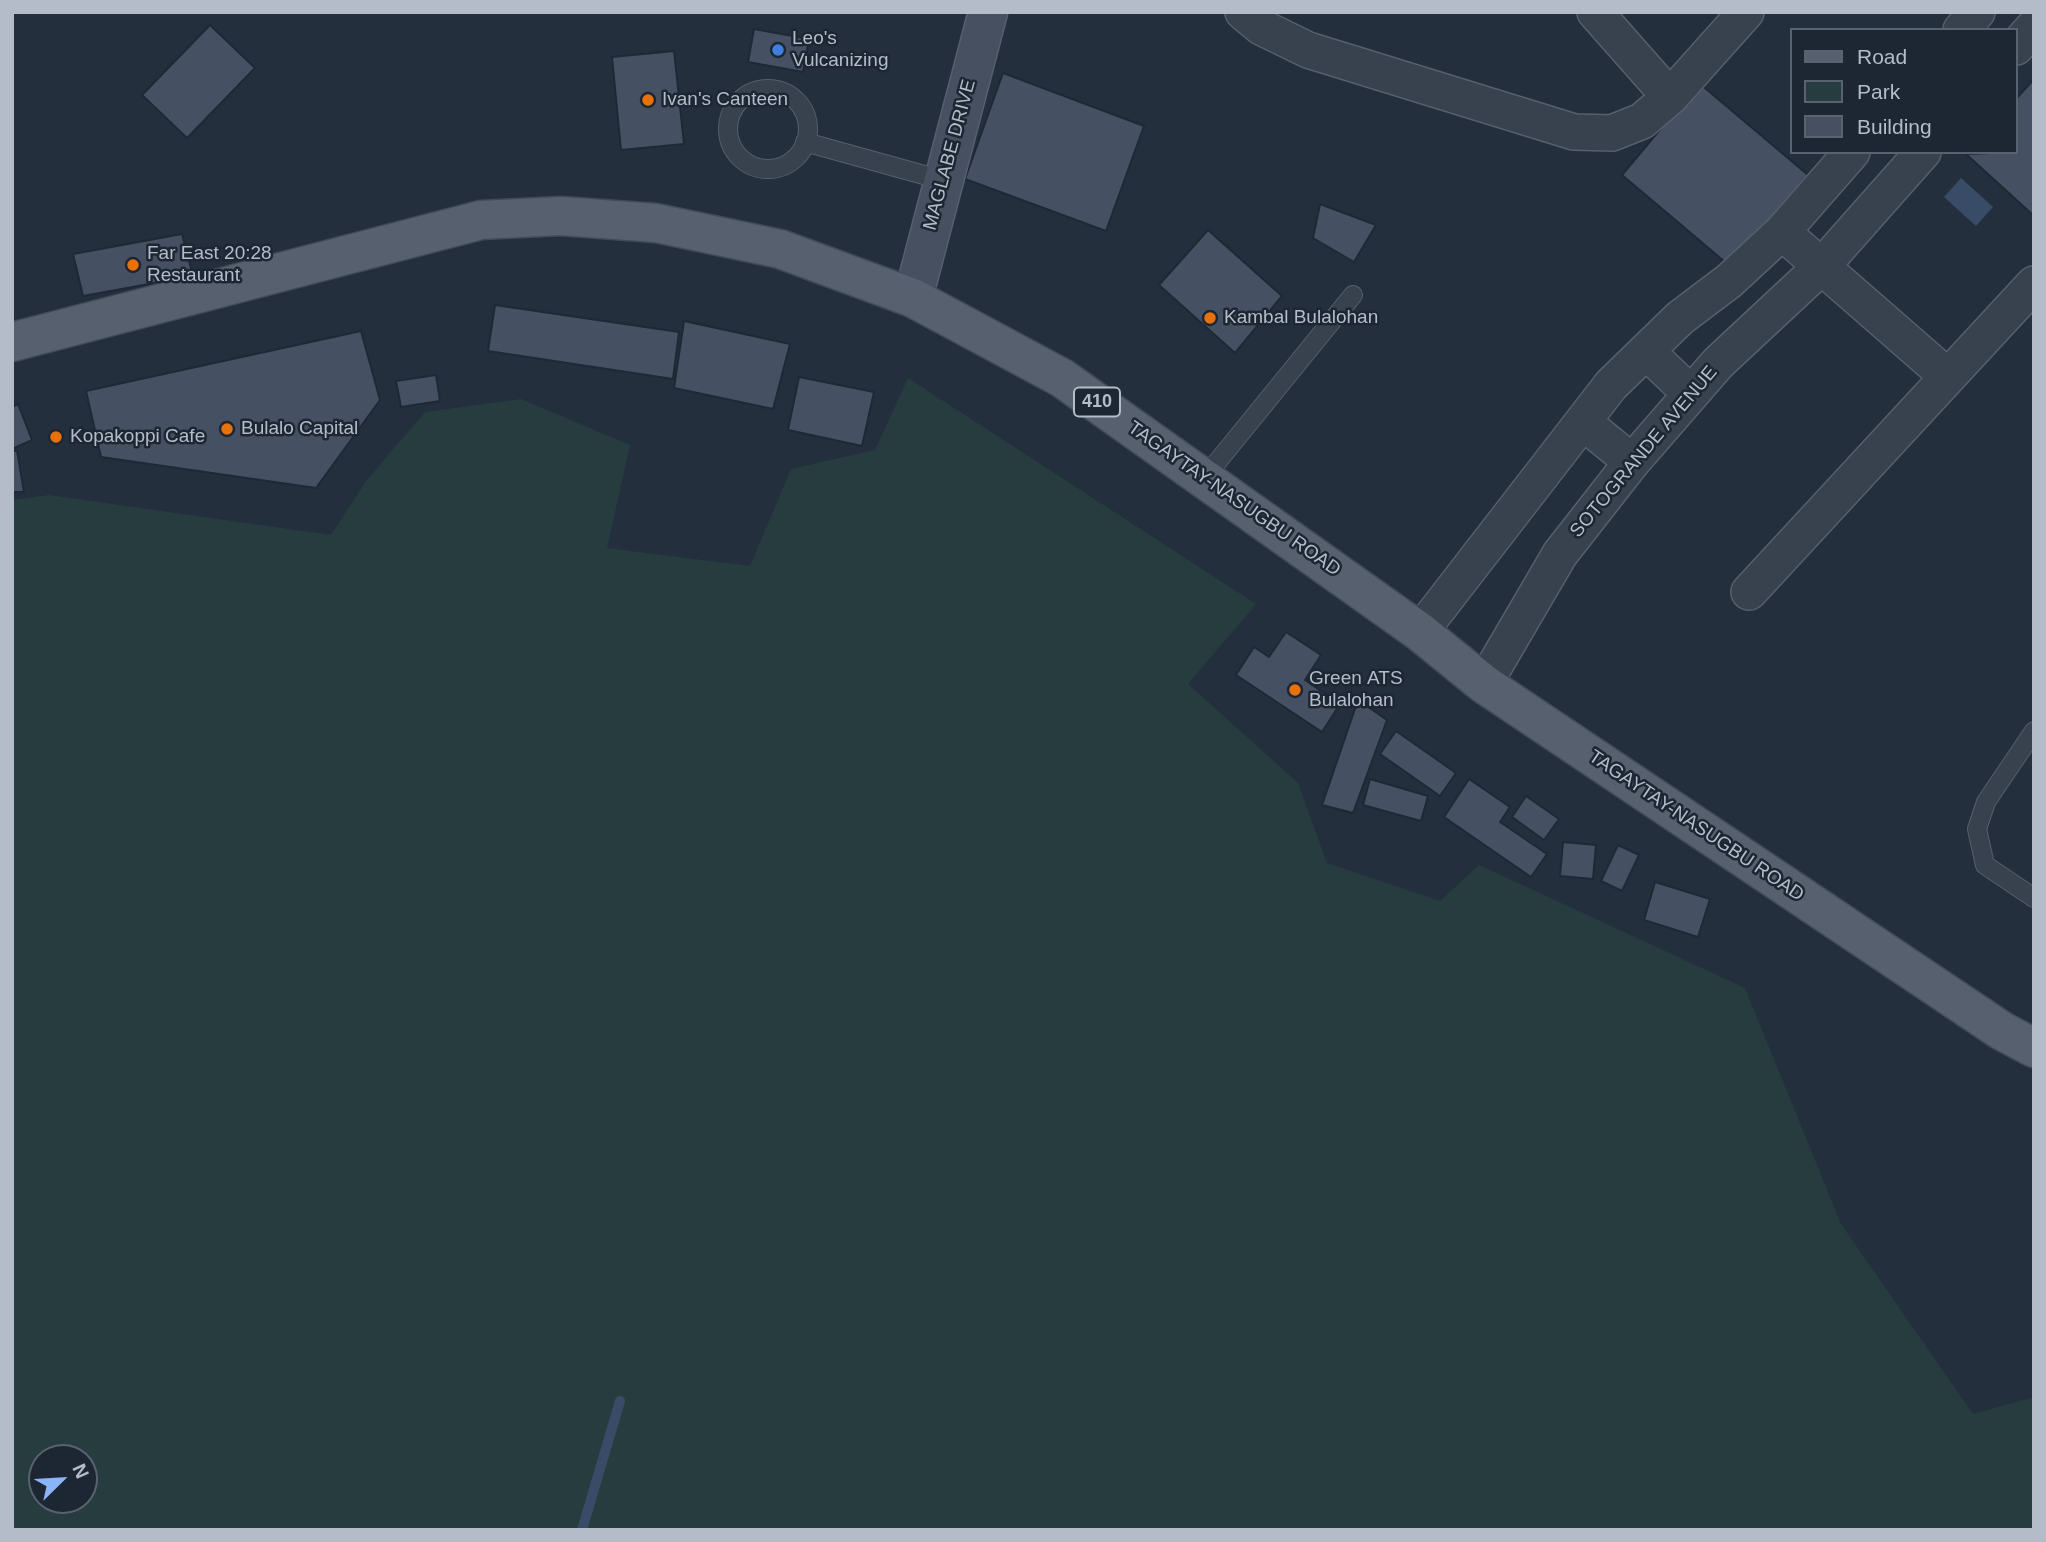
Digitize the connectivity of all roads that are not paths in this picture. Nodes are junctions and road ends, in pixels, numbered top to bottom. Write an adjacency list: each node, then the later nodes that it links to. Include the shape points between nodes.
1 (988, 12): 13 (main road, MAGLABE DRIVE)
2 (1243, 12): 9 (street, via 1261,27 1308,50 1574,132 1612,133 1642,121)
3 (1595, 12): 9 (street)
4 (1746, 12): 9 (street)
5 (1977, 12): 7 (street)
6 (2034, 27): 8 (street)
7 (1963, 28)
8 (2018, 45)
9 (1670, 97)
10 (805, 142): 10 (lane, via 805,116 788,94 761,89 748,94 730,114 729,139 743,161 754,167 779,168 799,154); 13 (lane)
11 (1851, 154): 14 (street)
12 (1921, 154): 15 (street, SOTOGRANDE AVENUE)
13 (943, 180): 18 (main road, MAGLABE DRIVE)
14 (1782, 232): 15 (street); 20 (street)
15 (1822, 266): 21 (street); 22 (street, SOTOGRANDE AVENUE)
16 (2034, 284): 21 (street)
17 (1353, 295): 25 (lane)
18 (913, 299): 19 (main road, TAGAYTAY-NASUGBU ROAD / 410, via 780,249 656,223 561,216 481,220); 25 (main road, TAGAYTAY-NASUGBU ROAD / 410, via 1062,378)
19 (12, 342)
20 (1646, 351): 22 (street); 23 (street, via 1611,385)
21 (1947, 376): 26 (street)
22 (1690, 393): 24 (street, SOTOGRANDE AVENUE)
23 (1583, 422): 24 (street); 27 (street)
24 (1632, 462): 28 (street, SOTOGRANDE AVENUE, via 1560,554)
25 (1205, 477): 27 (main road, TAGAYTAY-NASUGBU ROAD / 410)
26 (1749, 592)
27 (1420, 632): 28 (main road, TAGAYTAY-NASUGBU ROAD / 410)
28 (1484, 684): 31 (main road, TAGAYTAY-NASUGBU ROAD / 410)
29 (2034, 731): 30 (lane, via 1986,802 1977,829 1985,865)
30 (2034, 898)
31 (2034, 1048)

